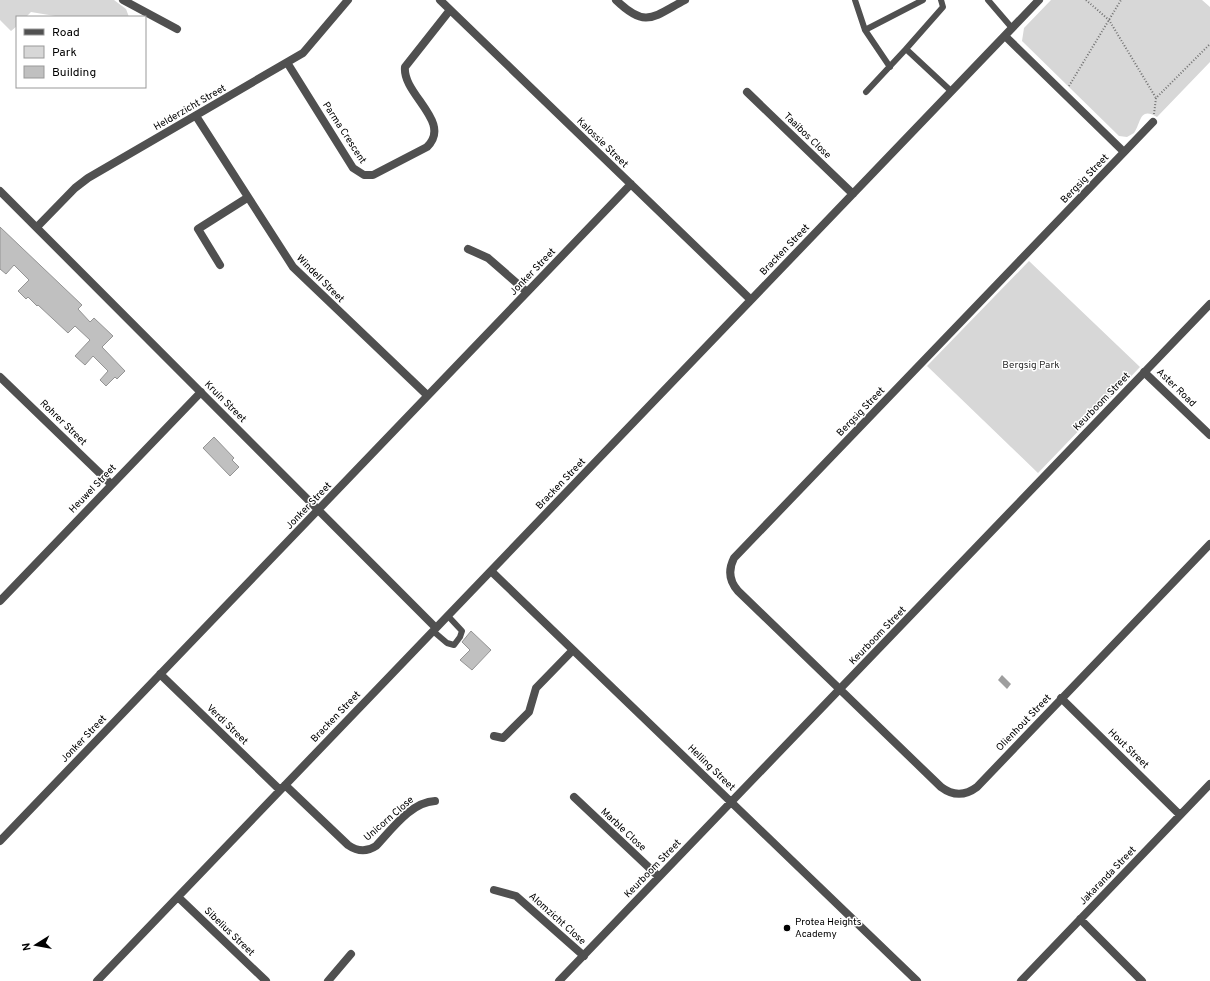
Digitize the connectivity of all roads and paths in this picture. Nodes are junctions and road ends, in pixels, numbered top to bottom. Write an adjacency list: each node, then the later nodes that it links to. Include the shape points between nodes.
1 (123, 0): 14 (street)
2 (348, 0): 22 (street, Helderzicht Street, via 312,45)
3 (440, 0): 13 (street, Kalossie Street)
4 (616, 0): 5 (street, via 632,14 642,18 652,17)
5 (685, 0)
6 (855, 0): 18 (lane)
7 (924, 0): 18 (lane)
8 (941, 0): 21 (lane, via 943,7)
9 (988, 0): 16 (lane)
10 (1039, 0): 16 (street, Bracken Street)
11 (1086, 0): 15 (path)
12 (1122, 0): 15 (path)
13 (450, 10): 22 (street, Parma Crescent, via 405,68 407,79 434,126 433,140 427,147 373,175 364,175 353,168); 32 (street, Kalossie Street)
14 (145, 14): 17 (street)
15 (1109, 20): 27 (path); 28 (path)
16 (1012, 28): 19 (street, Bracken Street)
17 (177, 29)
18 (865, 30): 23 (lane)
19 (1005, 36): 24 (street, Bracken Street); 27 (street, Bergsig Street)
20 (1210, 44): 28 (path)
21 (906, 49): 23 (lane); 24 (lane)
22 (288, 64): 29 (street, Helderzicht Street)
23 (890, 67): 26 (lane)
24 (951, 91): 34 (street, Bracken Street)
25 (747, 92): 34 (street, Taaibos Close)
26 (866, 92)
27 (1064, 94): 31 (street, Bergsig Street)
28 (1156, 98): 30 (path)
29 (196, 116): 35 (street, Windell Street); 36 (street, Helderzicht Street, via 81,183)
30 (1153, 122): 31 (street, Bergsig Street)
31 (1124, 152): 56 (street, Bergsig Street, via 734,558 730,572 734,587)
32 (631, 184): 39 (street, Jonker Street); 40 (street, Kalossie Street)
33 (0, 191): 36 (street, Kruin Street)
34 (853, 194): 40 (street, Bracken Street)
35 (247, 198): 38 (street, via 198,229); 45 (street, Windell Street, via 293,267)
36 (37, 227): 44 (street, Kruin Street)
37 (468, 249): 39 (street, via 488,258)
38 (220, 265)
39 (527, 292): 45 (street, Jonker Street)
40 (751, 300): 50 (street, Bracken Street)
41 (1210, 304): 42 (street, Keurboom Street)
42 (1144, 372): 46 (street, Aster Road); 56 (street, Keurboom Street)
43 (0, 377): 47 (street, Rohrer Street)
44 (201, 392): 47 (street, Heuwel Street); 48 (street, Kruin Street)
45 (427, 395): 48 (street, Jonker Street)
46 (1210, 435)
47 (111, 484): 51 (street, Heuwel Street)
48 (319, 510): 53 (street, Kruin Street); 55 (street, Jonker Street)
49 (1210, 544): 57 (street, Olienhout Street)
50 (491, 571): 52 (street, Bracken Street); 54 (street, Helling Street)
51 (0, 601)
52 (448, 616): 53 (street, Bracken Street); 53 (lane, via 462,631 454,645 447,643)
53 (435, 629): 60 (street, Bracken Street)
54 (573, 650): 58 (street, via 536,688 529,712 503,738); 63 (street, Helling Street)
55 (160, 674): 60 (street, Verdi Street); 65 (street, Jonker Street)
56 (840, 689): 57 (street, Olienhout Street, via 941,788 958,794 977,787); 63 (street, Keurboom Street)
57 (1061, 698): 64 (street, Hout Street)
58 (494, 736)
59 (1210, 784): 64 (street, Jakaranda Street)
60 (283, 788): 62 (street, Unicorn Close, via 348,845 359,850 369,850 376,846 417,806); 68 (street, Bracken Street)
61 (574, 797): 66 (street, Marble Close)
62 (435, 801)
63 (732, 802): 66 (street, Keurboom Street); 76 (street, Helling Street)
64 (1180, 815): 69 (street, Jakaranda Street)
65 (0, 841)
66 (660, 877): 71 (street, Keurboom Street)
67 (494, 890): 71 (street, Alomzicht Close, via 516,896)
68 (178, 897): 72 (street, Bracken Street); 73 (street, Sibelius Street)
69 (1080, 919): 77 (street, Jakaranda Street); 78 (street)
70 (351, 954): 74 (street)
71 (584, 956): 75 (street, Keurboom Street)
72 (97, 981)
73 (266, 981)
74 (328, 981)
75 (559, 981)
76 (917, 981)
77 (1021, 981)
78 (1142, 981)

